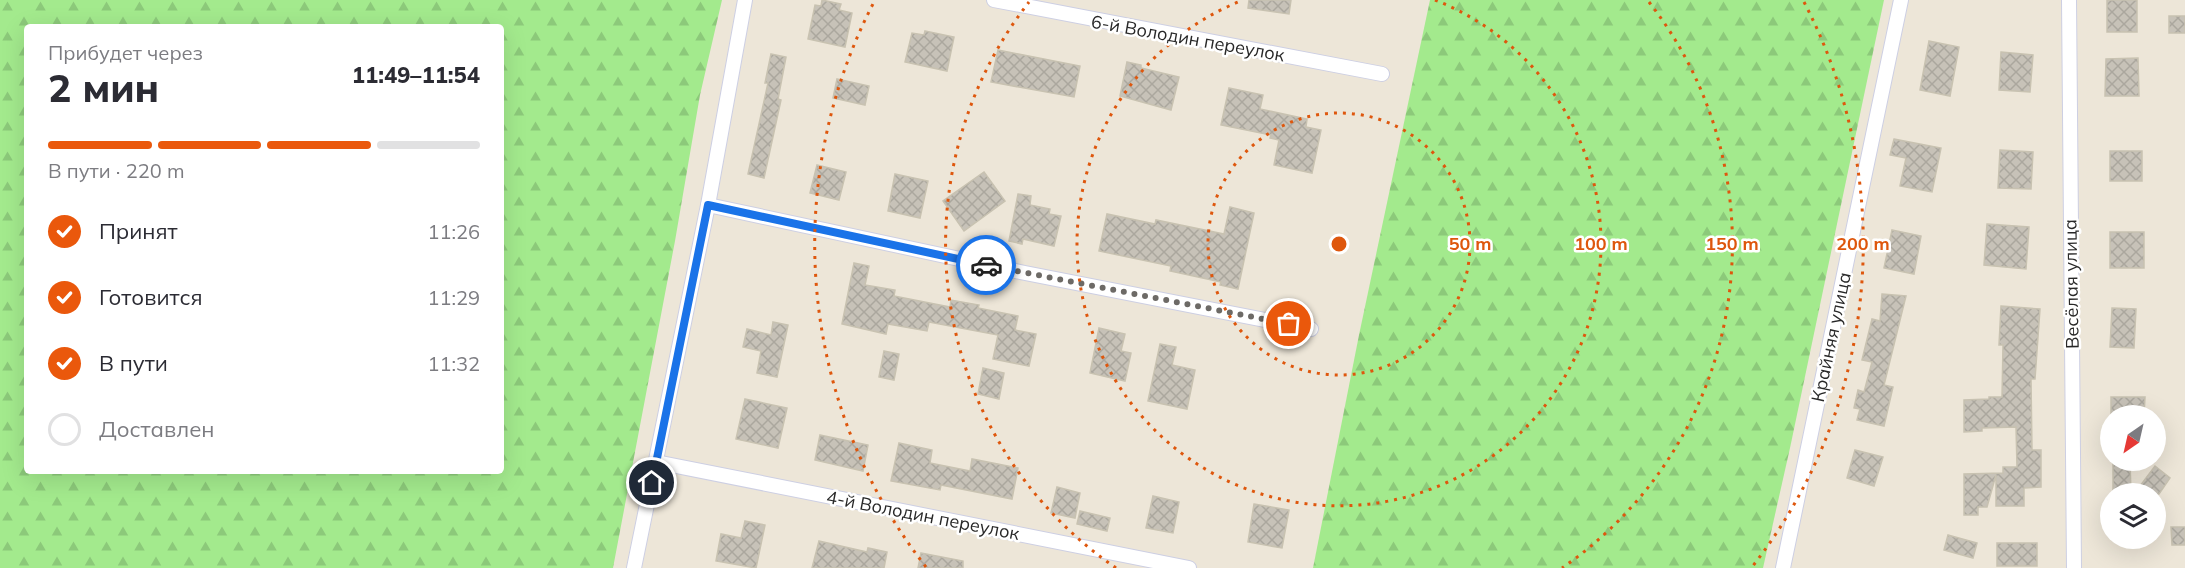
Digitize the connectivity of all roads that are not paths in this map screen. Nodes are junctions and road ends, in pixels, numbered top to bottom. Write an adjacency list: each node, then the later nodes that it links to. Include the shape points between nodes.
1 (745, 0): 6 (street)
2 (994, 0): 5 (street, 6-й Володин переулок)
3 (1900, 0): 11 (street, Крайняя улица)
4 (2068, 0): 12 (street, Весёлая улица)
5 (1382, 74)
6 (708, 205): 7 (street, via 1025,273); 8 (street)
7 (1311, 328)
8 (656, 462): 9 (street); 10 (street, 4-й Володин переулок)
9 (634, 568)
10 (1189, 568)
11 (1783, 568)
12 (2074, 568)

